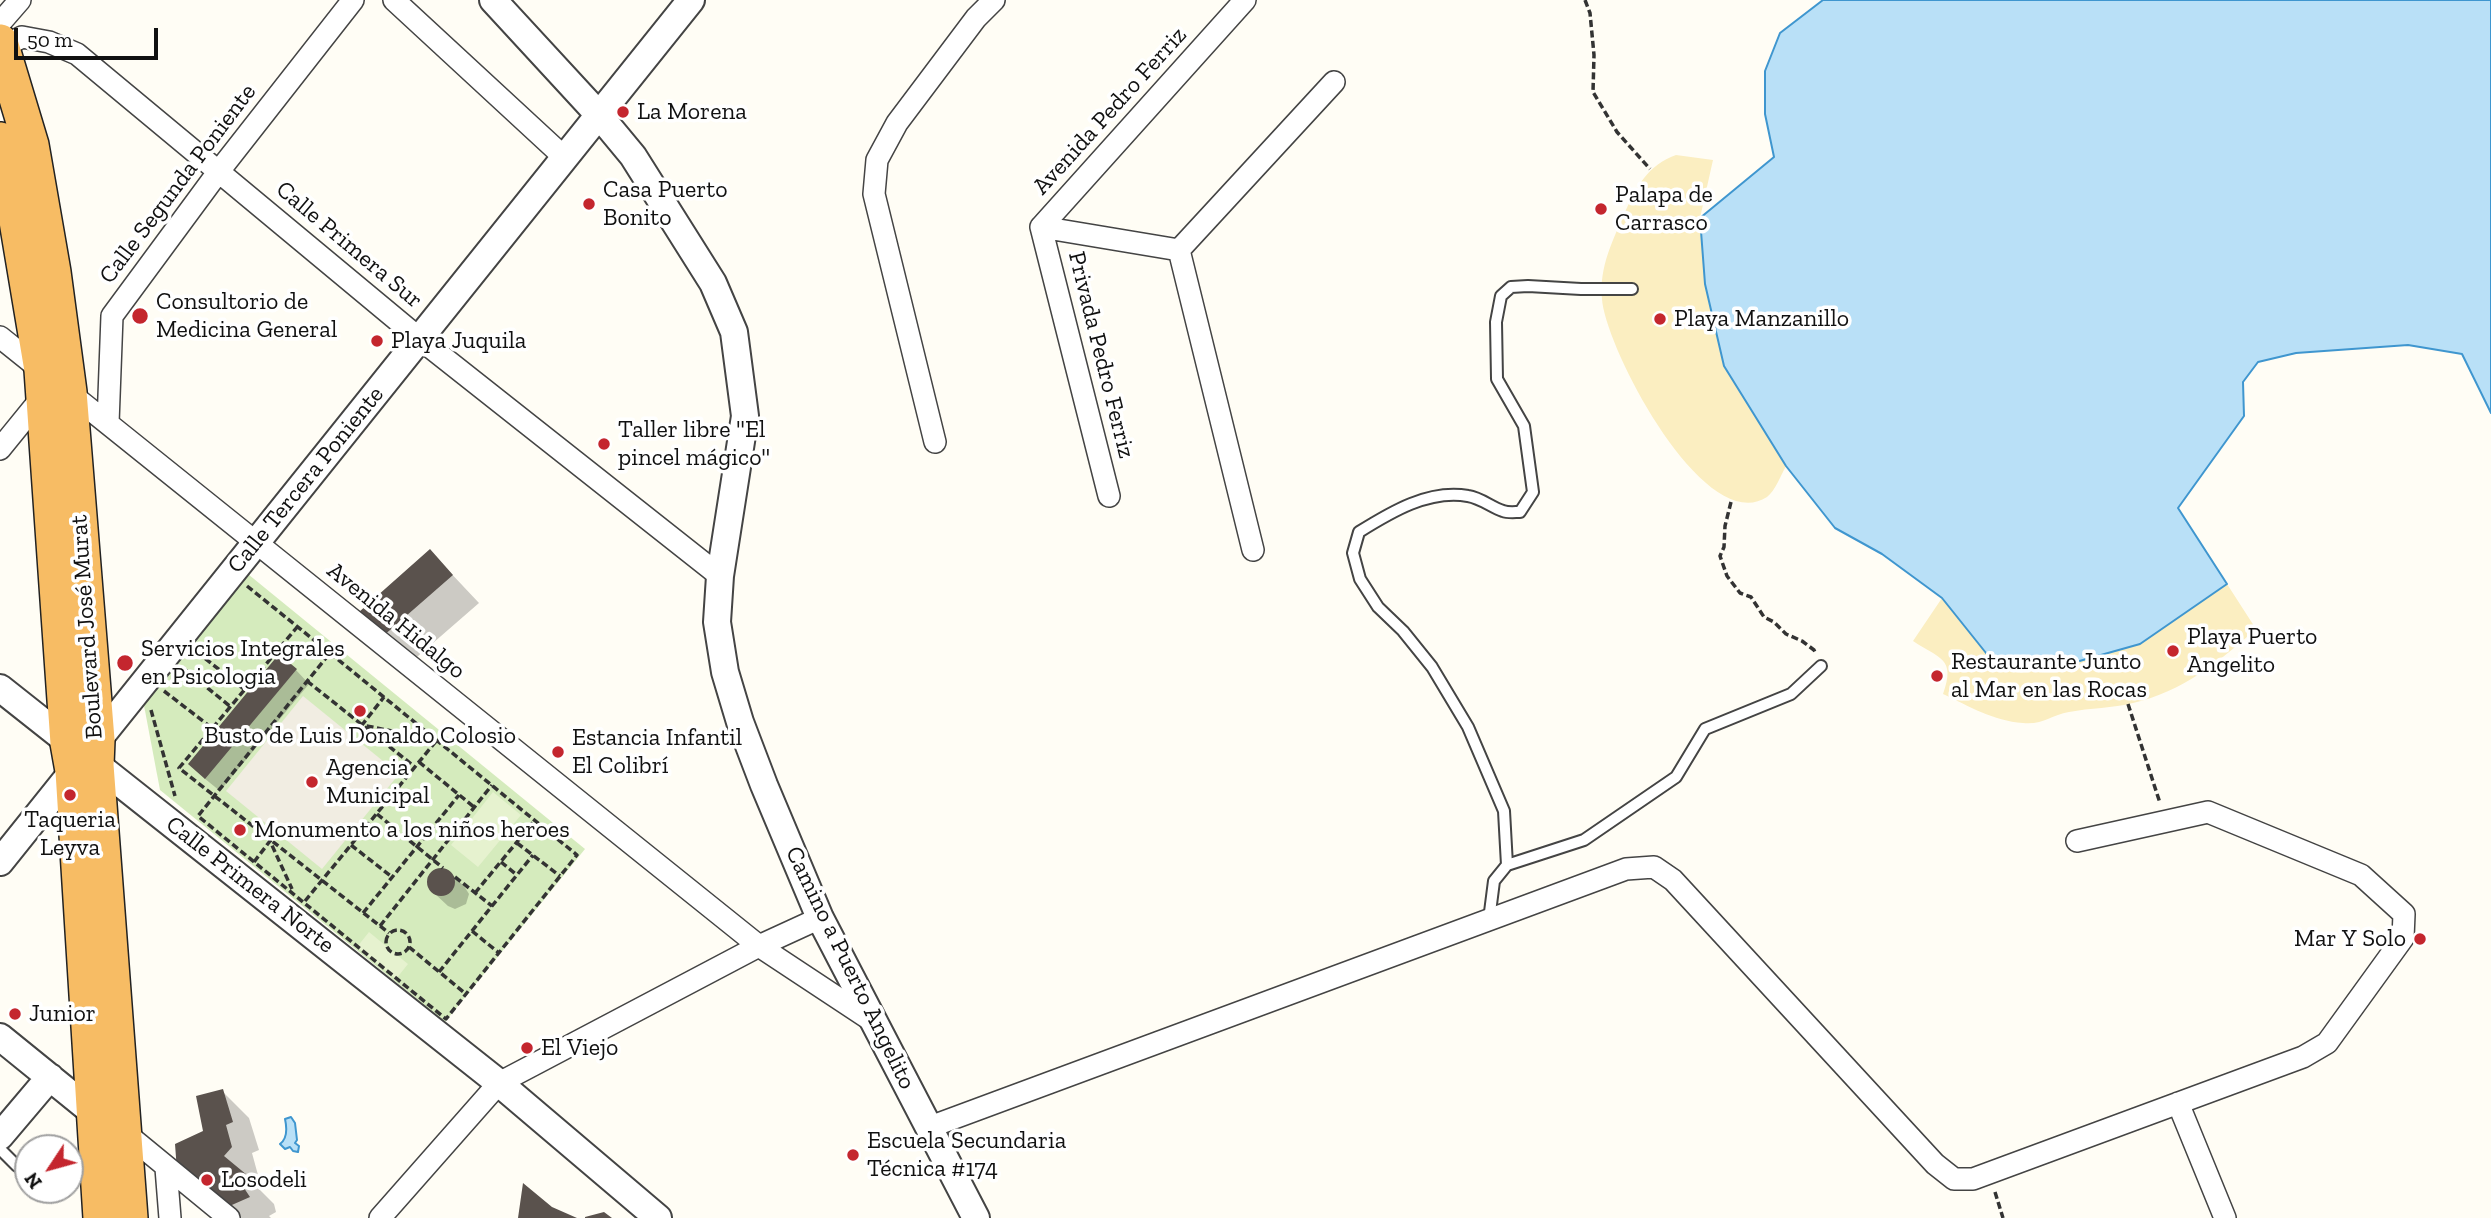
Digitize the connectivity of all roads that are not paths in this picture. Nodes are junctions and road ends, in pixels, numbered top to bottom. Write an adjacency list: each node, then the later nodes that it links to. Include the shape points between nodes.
1 (20, 0): 8 (street)
2 (353, 0): 13 (street, Calle Segunda Poniente)
3 (394, 0): 12 (street)
4 (493, 0): 10 (street, Camino a Puerto Angelito)
5 (691, 0): 10 (street, Calle Tercera Poniente)
6 (995, 0): 21 (street, via 976,18 897,123 877,160 874,194)
7 (1245, 0): 14 (street, Avenida Pedro Ferriz)
8 (0, 40): 13 (street, Calle Primera Sur, via 22,37 77,54); 19 (highway, Boulevard José Murat, via 31,145 53,272)
9 (1335, 82): 15 (street)
10 (599, 115): 12 (street, Calle Tercera Poniente); 26 (street, Camino a Puerto Angelito, via 633,156 713,282 734,332 745,416)
11 (0, 140): 19 (highway, Boulevard José Murat)
12 (565, 158): 18 (street, Calle Tercera Poniente)
13 (219, 171): 18 (street, Calle Primera Sur); 20 (street, Calle Segunda Poniente, via 112,316)
14 (1041, 227): 15 (street); 23 (street, Privada Pedro Ferriz)
15 (1179, 250): 25 (street)
16 (1632, 289): 32 (lane, via 1528,286 1511,287 1501,296 1496,322 1497,379 1524,426 1533,492 1520,512 1504,512 1466,495 1432,495 1359,532 1353,553 1360,579 1432,667 1468,727 1504,811)
17 (0, 337): 19 (street, Avenida Hidalgo)
18 (420, 339): 24 (street, Calle Tercera Poniente); 26 (street, Calle Primera Sur)
19 (51, 386): 20 (street, Avenida Hidalgo); 22 (street); 29 (highway, Boulevard José Murat)
20 (108, 423): 24 (street, Avenida Hidalgo)
21 (935, 442)
22 (0, 449)
23 (1109, 496)
24 (256, 542): 29 (street, Calle Tercera Poniente); 35 (street, Avenida Hidalgo)
25 (1254, 550)
26 (720, 576): 33 (street, Camino a Puerto Angelito, via 717,622 725,672 764,785)
27 (1821, 666): 32 (lane, via 1791,694 1705,729 1676,777 1584,840)
28 (0, 688): 29 (street, Calle Primera Norte)
29 (84, 755): 31 (street, Calle Tercera Poniente); 39 (street, Calle Primera Norte); 41 (highway, Boulevard José Murat)
30 (2077, 841): 40 (street, via 2208,812 2361,874 2404,914 2403,938 2327,1043 2302,1057)
31 (0, 862)
32 (1507, 865): 34 (lane, via 1494,881)
33 (820, 918): 35 (street); 36 (street, Camino a Puerto Angelito)
34 (1489, 920): 40 (street, via 1626,869 1654,867 1673,880 1935,1164 1954,1179 1973,1179); 42 (street)
35 (760, 946): 36 (street, Avenida Hidalgo); 39 (street)
36 (876, 1023): 42 (street, Camino a Puerto Angelito)
37 (0, 1037): 38 (street)
38 (50, 1077): 41 (street); 43 (street)
39 (499, 1083): 52 (street); 53 (street, Calle Primera Norte)
40 (2178, 1103): 55 (street)
41 (109, 1123): 46 (highway, Boulevard José Murat); 47 (street); 49 (highway, Boulevard José Murat)
42 (930, 1127): 54 (street, Camino a Puerto Angelito)
43 (0, 1136)
44 (0, 1149): 45 (lane)
45 (14, 1163)
46 (84, 1165): 48 (highway, Boulevard José Murat)
47 (166, 1168): 50 (street); 51 (street)
48 (102, 1218)
49 (130, 1218)
50 (170, 1218)
51 (229, 1218)
52 (380, 1218)
53 (658, 1218)
54 (976, 1218)
55 (2225, 1218)

